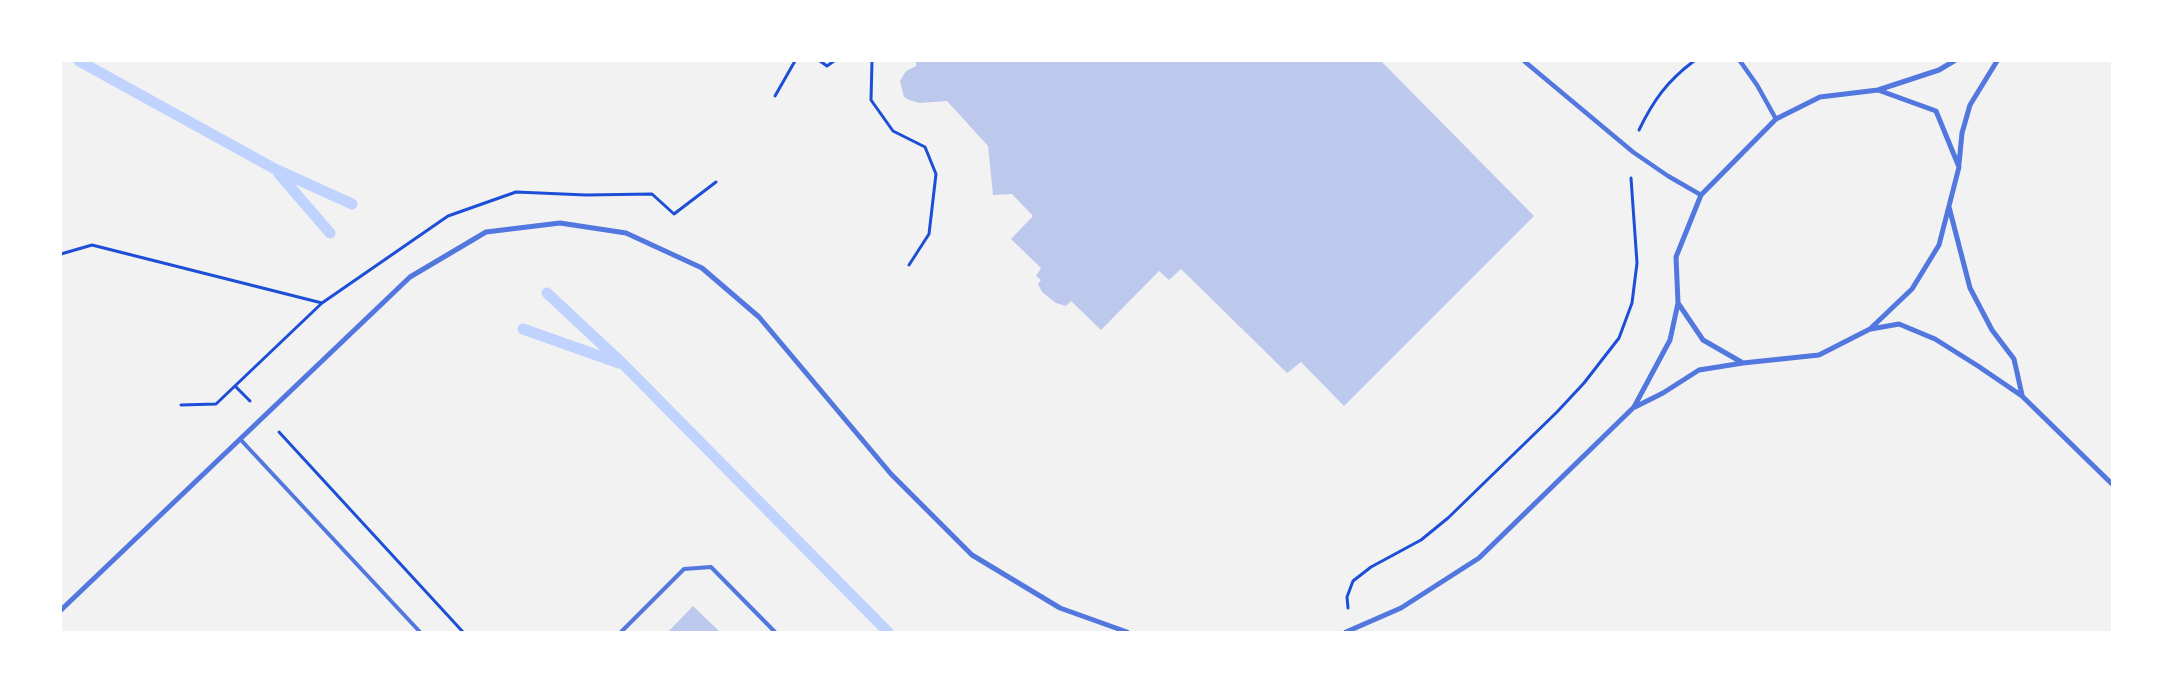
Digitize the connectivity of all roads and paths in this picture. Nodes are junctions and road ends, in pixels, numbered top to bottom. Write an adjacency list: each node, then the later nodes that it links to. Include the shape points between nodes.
1 (795, 61): 11 (path)
2 (820, 61): 3 (path, via 827,66)
3 (834, 61)
4 (872, 61): 18 (path, via 870,100 893,131 925,147 936,174 929,234)
5 (1524, 61): 13 (street)
6 (1694, 61): 13 (path, via 1679,72 1654,100 1637,133)
7 (1740, 61): 12 (street, via 1758,85)
8 (1954, 61): 10 (street, via 1939,70)
9 (1997, 61): 14 (street, via 1970,105 1962,134)
10 (1878, 90): 12 (street, via 1820,97); 14 (street, via 1936,111)
11 (775, 96)
12 (1776, 119): 15 (street)
13 (1633, 152): 15 (street); 31 (path, via 1630,163 1637,263 1632,303 1619,338 1557,412 1448,518 1421,540 1371,567 1353,581 1347,597)
14 (1959, 167): 16 (street)
15 (1701, 195): 20 (street, via 1676,257)
16 (1949, 206): 21 (street, via 1939,245 1912,289); 24 (street, via 1970,288 1992,330 2014,359)
17 (61, 254): 19 (path, via 92,245)
18 (909, 265)
19 (322, 303)
20 (1678, 304): 22 (street, via 1703,340); 26 (street, via 1670,340)
21 (1870, 329): 22 (street, via 1819,355); 24 (street, via 1899,324 1935,338)
22 (1743, 363): 26 (street, via 1700,370)
23 (235, 386): 25 (path)
24 (2022, 396): 29 (street)
25 (252, 403)
26 (1634, 407): 37 (street, via 1478,558 1402,608)
27 (279, 432): 33 (path)
28 (240, 439): 30 (street); 32 (lane); 36 (street, via 410,277 486,232 560,223 626,233 702,268 759,317 891,474 972,555 1060,608)
29 (2112, 484)
30 (61, 610)
31 (1349, 611)
32 (420, 632)
33 (463, 632)
34 (621, 632): 35 (lane, via 684,569 711,567)
35 (775, 632)
36 (1127, 632)
37 (1346, 632)

